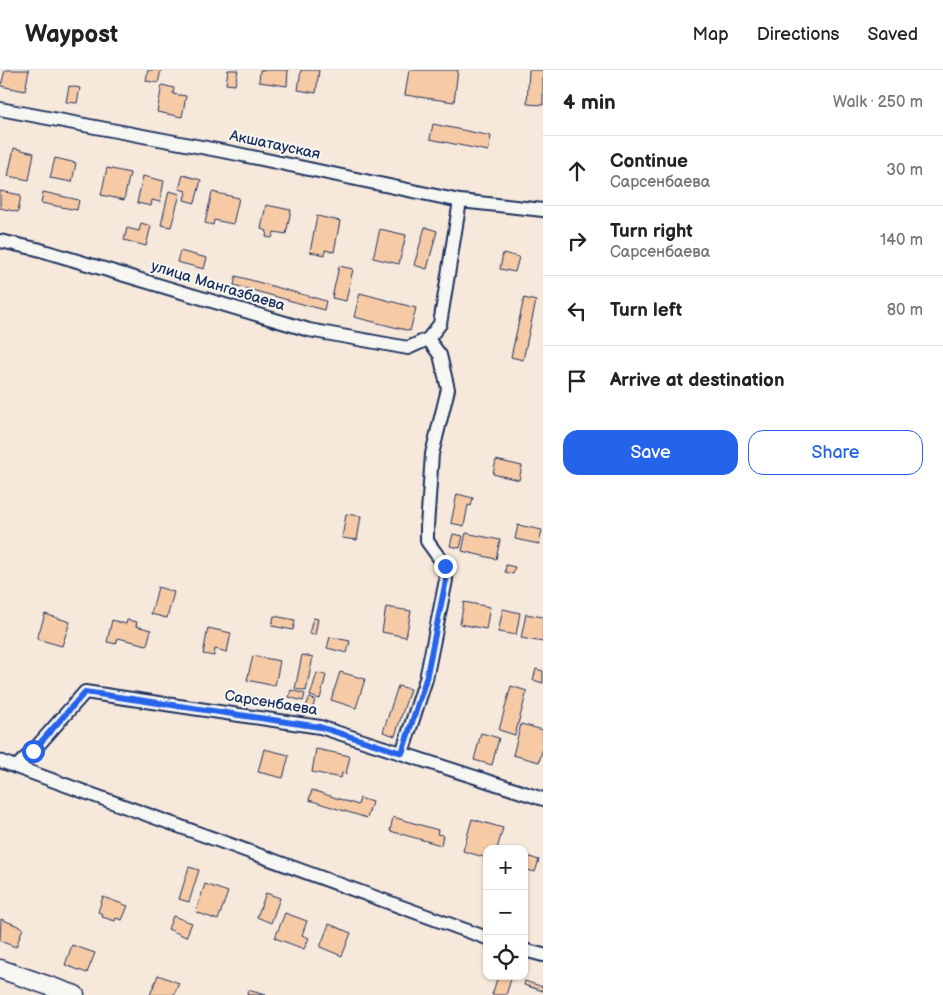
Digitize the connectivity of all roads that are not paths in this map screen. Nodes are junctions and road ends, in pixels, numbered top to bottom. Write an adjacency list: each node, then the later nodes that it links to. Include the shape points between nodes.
1 (0, 109): 2 (street, Акшатауская, via 233,153)
2 (460, 201): 3 (street, Акшатауская); 5 (street, via 440,324)
3 (543, 210)
4 (0, 240): 5 (street, улица Мангазбаева, via 37,248 309,330 408,348)
5 (428, 339): 6 (street, via 440,355 448,389 432,454 427,527 428,541 445,566 446,580 426,679)
6 (402, 753): 8 (street, Сарсенбаева, via 320,727 85,692); 9 (street, Сарсенбаева)
7 (0, 761): 8 (street)
8 (16, 767): 10 (street)
9 (543, 799)
10 (483, 937)
11 (528, 951): 12 (street)
12 (543, 955)
13 (0, 968): 14 (street)
14 (75, 995)

